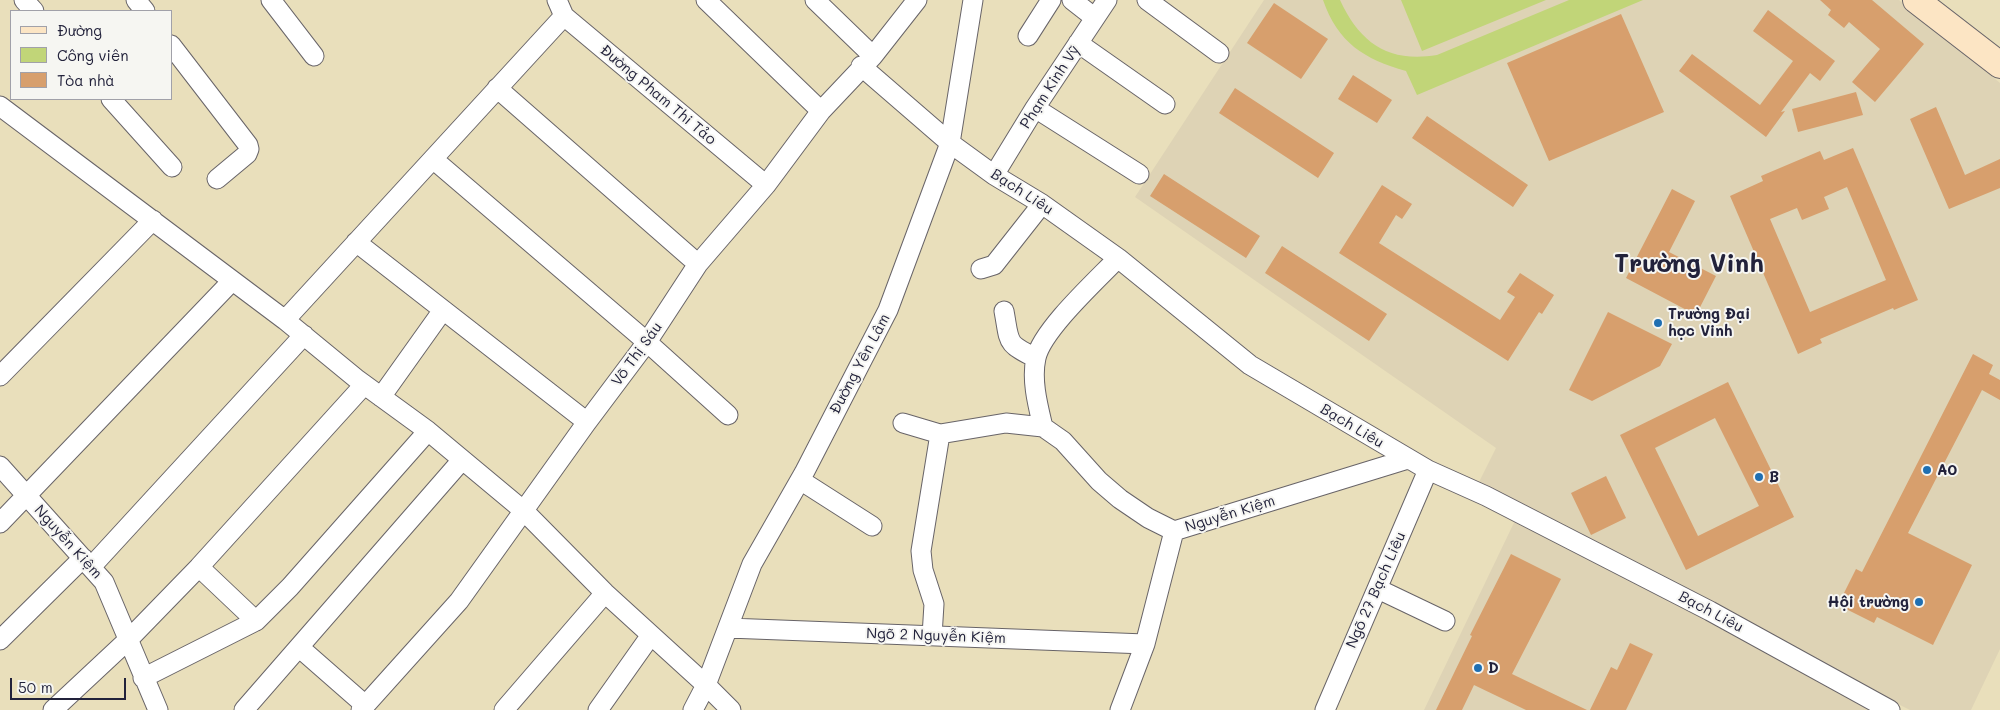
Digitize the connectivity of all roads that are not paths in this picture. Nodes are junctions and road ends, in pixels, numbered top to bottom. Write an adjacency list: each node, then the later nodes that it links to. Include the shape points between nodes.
1 (24, 0): 13 (street)
2 (271, 0): 19 (street)
3 (706, 0): 27 (street)
4 (814, 0): 20 (street, Bạch Liêu)
5 (917, 0): 20 (street, Võ Thị Sáu)
6 (973, 0): 28 (street, Đường Yên Lâm)
7 (1051, 0): 15 (street)
8 (1072, 0): 14 (street)
9 (1107, 0): 14 (street, Phạm Kinh Vỹ)
10 (1147, 0): 18 (street)
11 (1916, 0): 21 (street)
12 (560, 8): 22 (street); 34 (street, Đường Pham Thi Tảo)
13 (33, 10)
14 (1095, 18): 16 (street, Phạm Kinh Vỹ)
15 (1028, 36)
16 (1078, 43): 24 (street); 26 (street, Phạm Kinh Vỹ)
17 (172, 47): 33 (street, via 248,145 247,154)
18 (1219, 53)
19 (314, 56)
20 (867, 61): 27 (street, Võ Thị Sáu); 28 (street, Bạch Liêu)
21 (2000, 65)
22 (498, 88): 29 (street); 39 (street)
23 (113, 100): 30 (street)
24 (1165, 104)
25 (0, 106): 36 (street)
26 (1035, 108): 31 (street); 32 (street, Phạm Kinh Vỹ)
27 (821, 111): 34 (street, Võ Thị Sáu)
28 (950, 143): 32 (street, Bạch Liêu); 61 (street, Đường Yên Lâm, via 888,310)
29 (433, 158): 37 (street); 46 (street)
30 (172, 167)
31 (1139, 174)
32 (994, 175): 35 (street, Bạch Liêu)
33 (217, 179)
34 (766, 185): 39 (street, Võ Thị Sáu)
35 (1042, 204): 38 (street, Bạch Liêu); 40 (street, via 994,265)
36 (153, 220): 41 (street); 48 (street)
37 (356, 242): 42 (street); 44 (street)
38 (1118, 258): 47 (street, via 1046,337); 57 (street, Bạch Liêu, via 1250,365)
39 (698, 264): 46 (street, Võ Thị Sáu)
40 (981, 269)
41 (232, 281): 44 (street); 62 (street)
42 (443, 310): 50 (street); 52 (street)
43 (1004, 311): 47 (street, via 1010,343)
44 (285, 320): 45 (street)
45 (304, 336): 49 (street); 67 (street)
46 (647, 342): 51 (street); 52 (street, Võ Thị Sáu)
47 (1036, 358): 54 (street, via 1034,377)
48 (0, 376)
49 (364, 385): 50 (street); 68 (street)
50 (381, 397): 55 (street)
51 (728, 415)
52 (587, 422): 63 (street, Võ Thị Sáu)
53 (903, 423): 56 (street)
54 (1043, 427): 56 (street, via 1006,423); 66 (street, via 1063,442 1120,499)
55 (428, 431): 58 (street); 71 (street)
56 (940, 434): 75 (street, via 921,551 923,570 934,604)
57 (1408, 459): 60 (street, Bạch Liêu); 66 (street, Nguyễn Kiệm)
58 (462, 460): 63 (street); 79 (street)
59 (0, 466): 62 (street, Nguyễn Kiệm)
60 (1428, 470): 69 (street, Ngõ 27 Bạch Liêu); 92 (street, Bạch Liêu, via 1486,496 1710,611)
61 (800, 480): 65 (street); 73 (street, Đường Yên Lâm, via 752,564)
62 (27, 496): 64 (street); 67 (street, Nguyễn Kiệm)
63 (524, 511): 70 (street); 82 (street, Võ Thị Sáu, via 459,601)
64 (0, 523)
65 (872, 526)
66 (1174, 531): 78 (street, Nguyễn Kiệm)
67 (87, 563): 76 (street, Nguyễn Kiệm, via 104,582); 77 (street)
68 (199, 567): 71 (street); 76 (street)
69 (1378, 589): 72 (street); 91 (street, Ngõ 27 Bạch Liêu)
70 (606, 593): 74 (street); 86 (street)
71 (256, 621): 80 (street)
72 (1445, 621)
73 (728, 628): 75 (street, Ngõ 2 Nguyễn Kiệm); 81 (street, Đường Yên Lâm)
74 (651, 635): 81 (street); 87 (street)
75 (932, 636): 78 (street, Ngõ 2 Nguyễn Kiệm)
76 (129, 638): 80 (street, Nguyễn Kiệm); 83 (street)
77 (0, 640)
78 (1145, 644): 90 (street, Nguyễn Kiệm)
79 (300, 648): 82 (street); 85 (street)
80 (143, 678): 84 (street, Nguyễn Kiệm)
81 (706, 685): 88 (street, Đường Yên Lâm); 89 (street)
82 (363, 708)
83 (53, 710)
84 (158, 710)
85 (244, 710)
86 (504, 710)
87 (598, 710)
88 (693, 710)
89 (731, 710)
90 (1120, 710)
91 (1325, 710)
92 (1890, 710)

